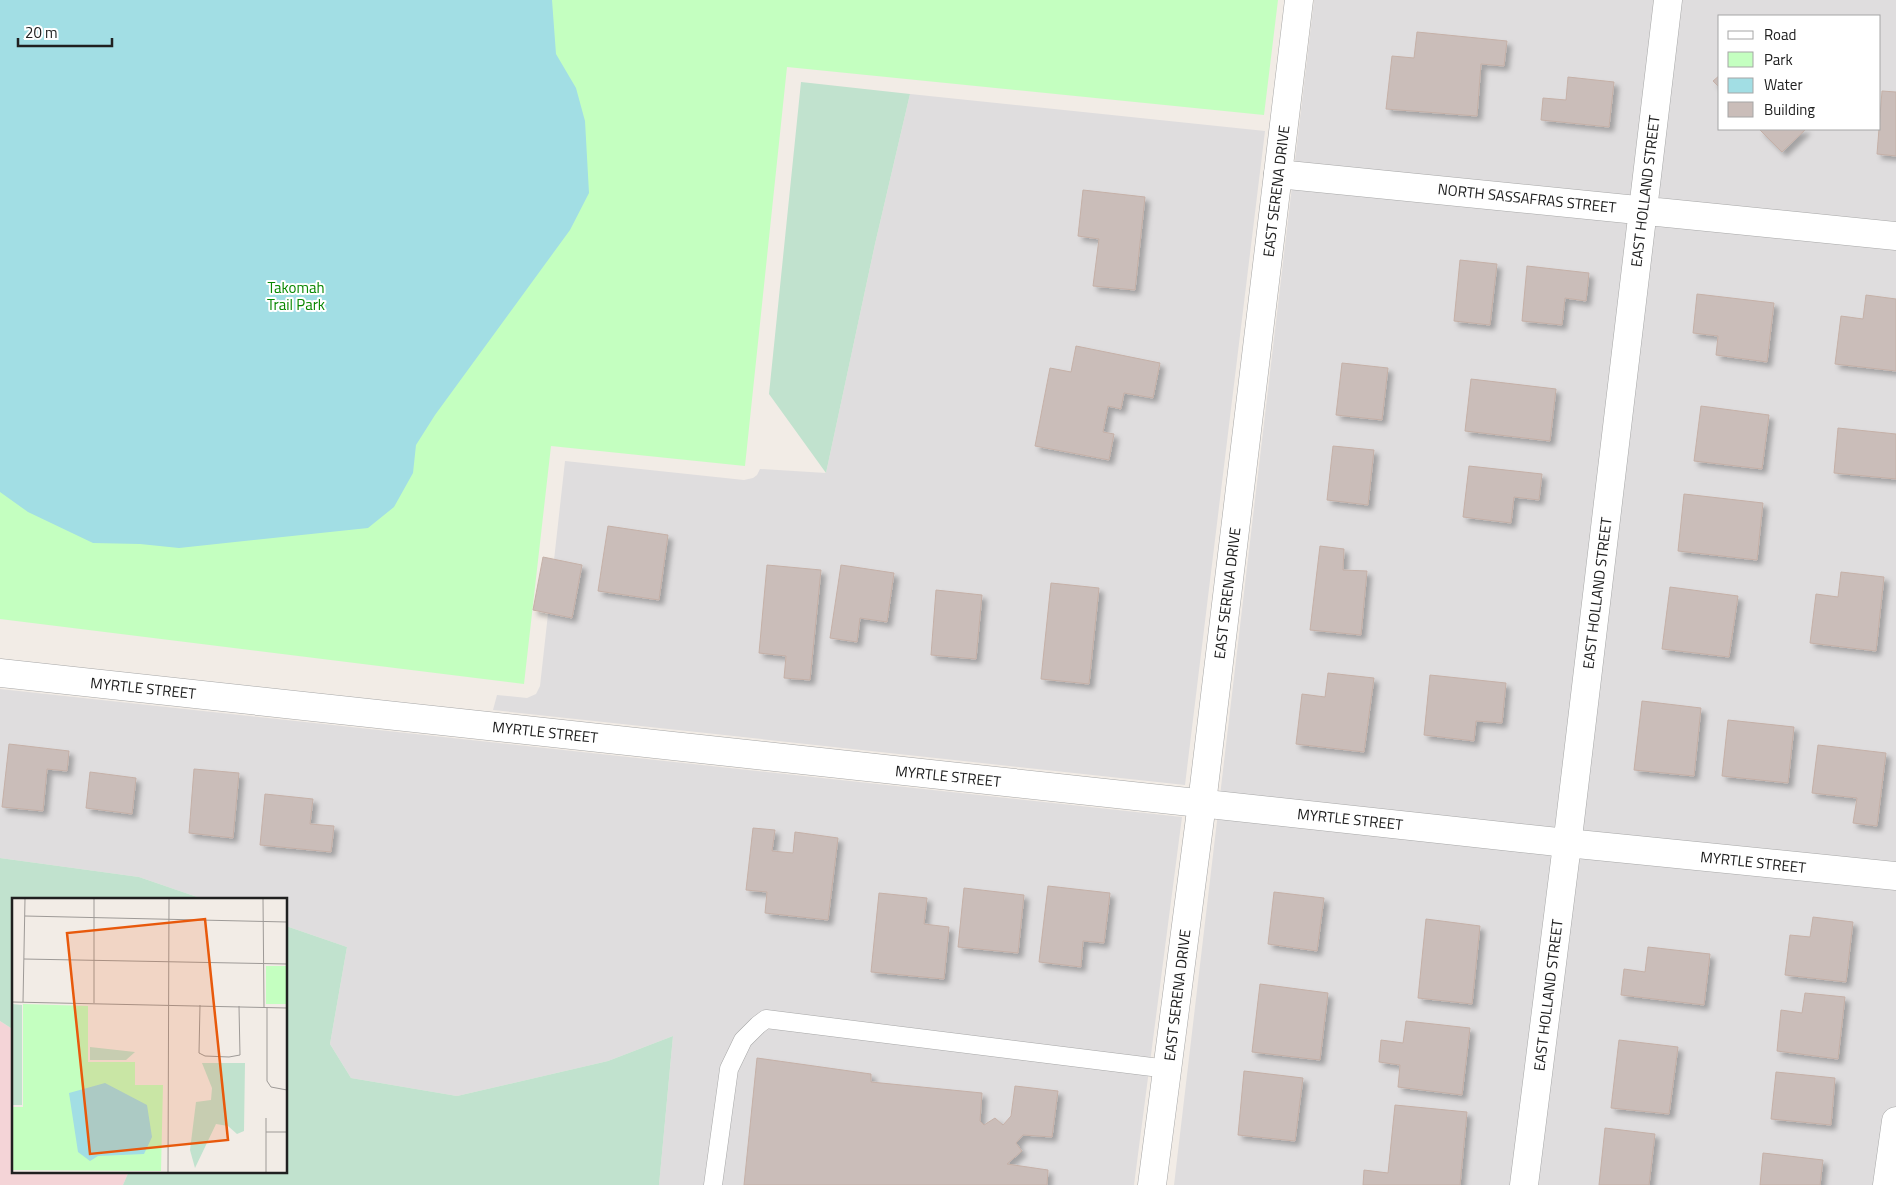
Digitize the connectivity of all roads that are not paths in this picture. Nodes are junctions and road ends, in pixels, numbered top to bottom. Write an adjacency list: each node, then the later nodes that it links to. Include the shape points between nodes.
1 (1299, 0): 3 (street, EAST SERENA DRIVE)
2 (1668, 0): 4 (street, EAST HOLLAND STREET)
3 (1278, 174): 4 (street, NORTH SASSAFRAS STREET); 7 (street, EAST SERENA DRIVE)
4 (1643, 210): 5 (street, NORTH SASSAFRAS STREET); 8 (street, EAST HOLLAND STREET)
5 (1896, 236)
6 (0, 673): 7 (street, MYRTLE STREET)
7 (1202, 803): 8 (street, MYRTLE STREET); 10 (street, EAST SERENA DRIVE)
8 (1567, 843): 9 (street, MYRTLE STREET); 14 (street, EAST HOLLAND STREET)
9 (1896, 876)
10 (1168, 1069): 12 (lane, via 766,1019 743,1040 729,1069); 13 (street, EAST SERENA DRIVE)
11 (1896, 1121): 15 (street)
12 (713, 1185)
13 (1152, 1185)
14 (1524, 1185)
15 (1888, 1185)

